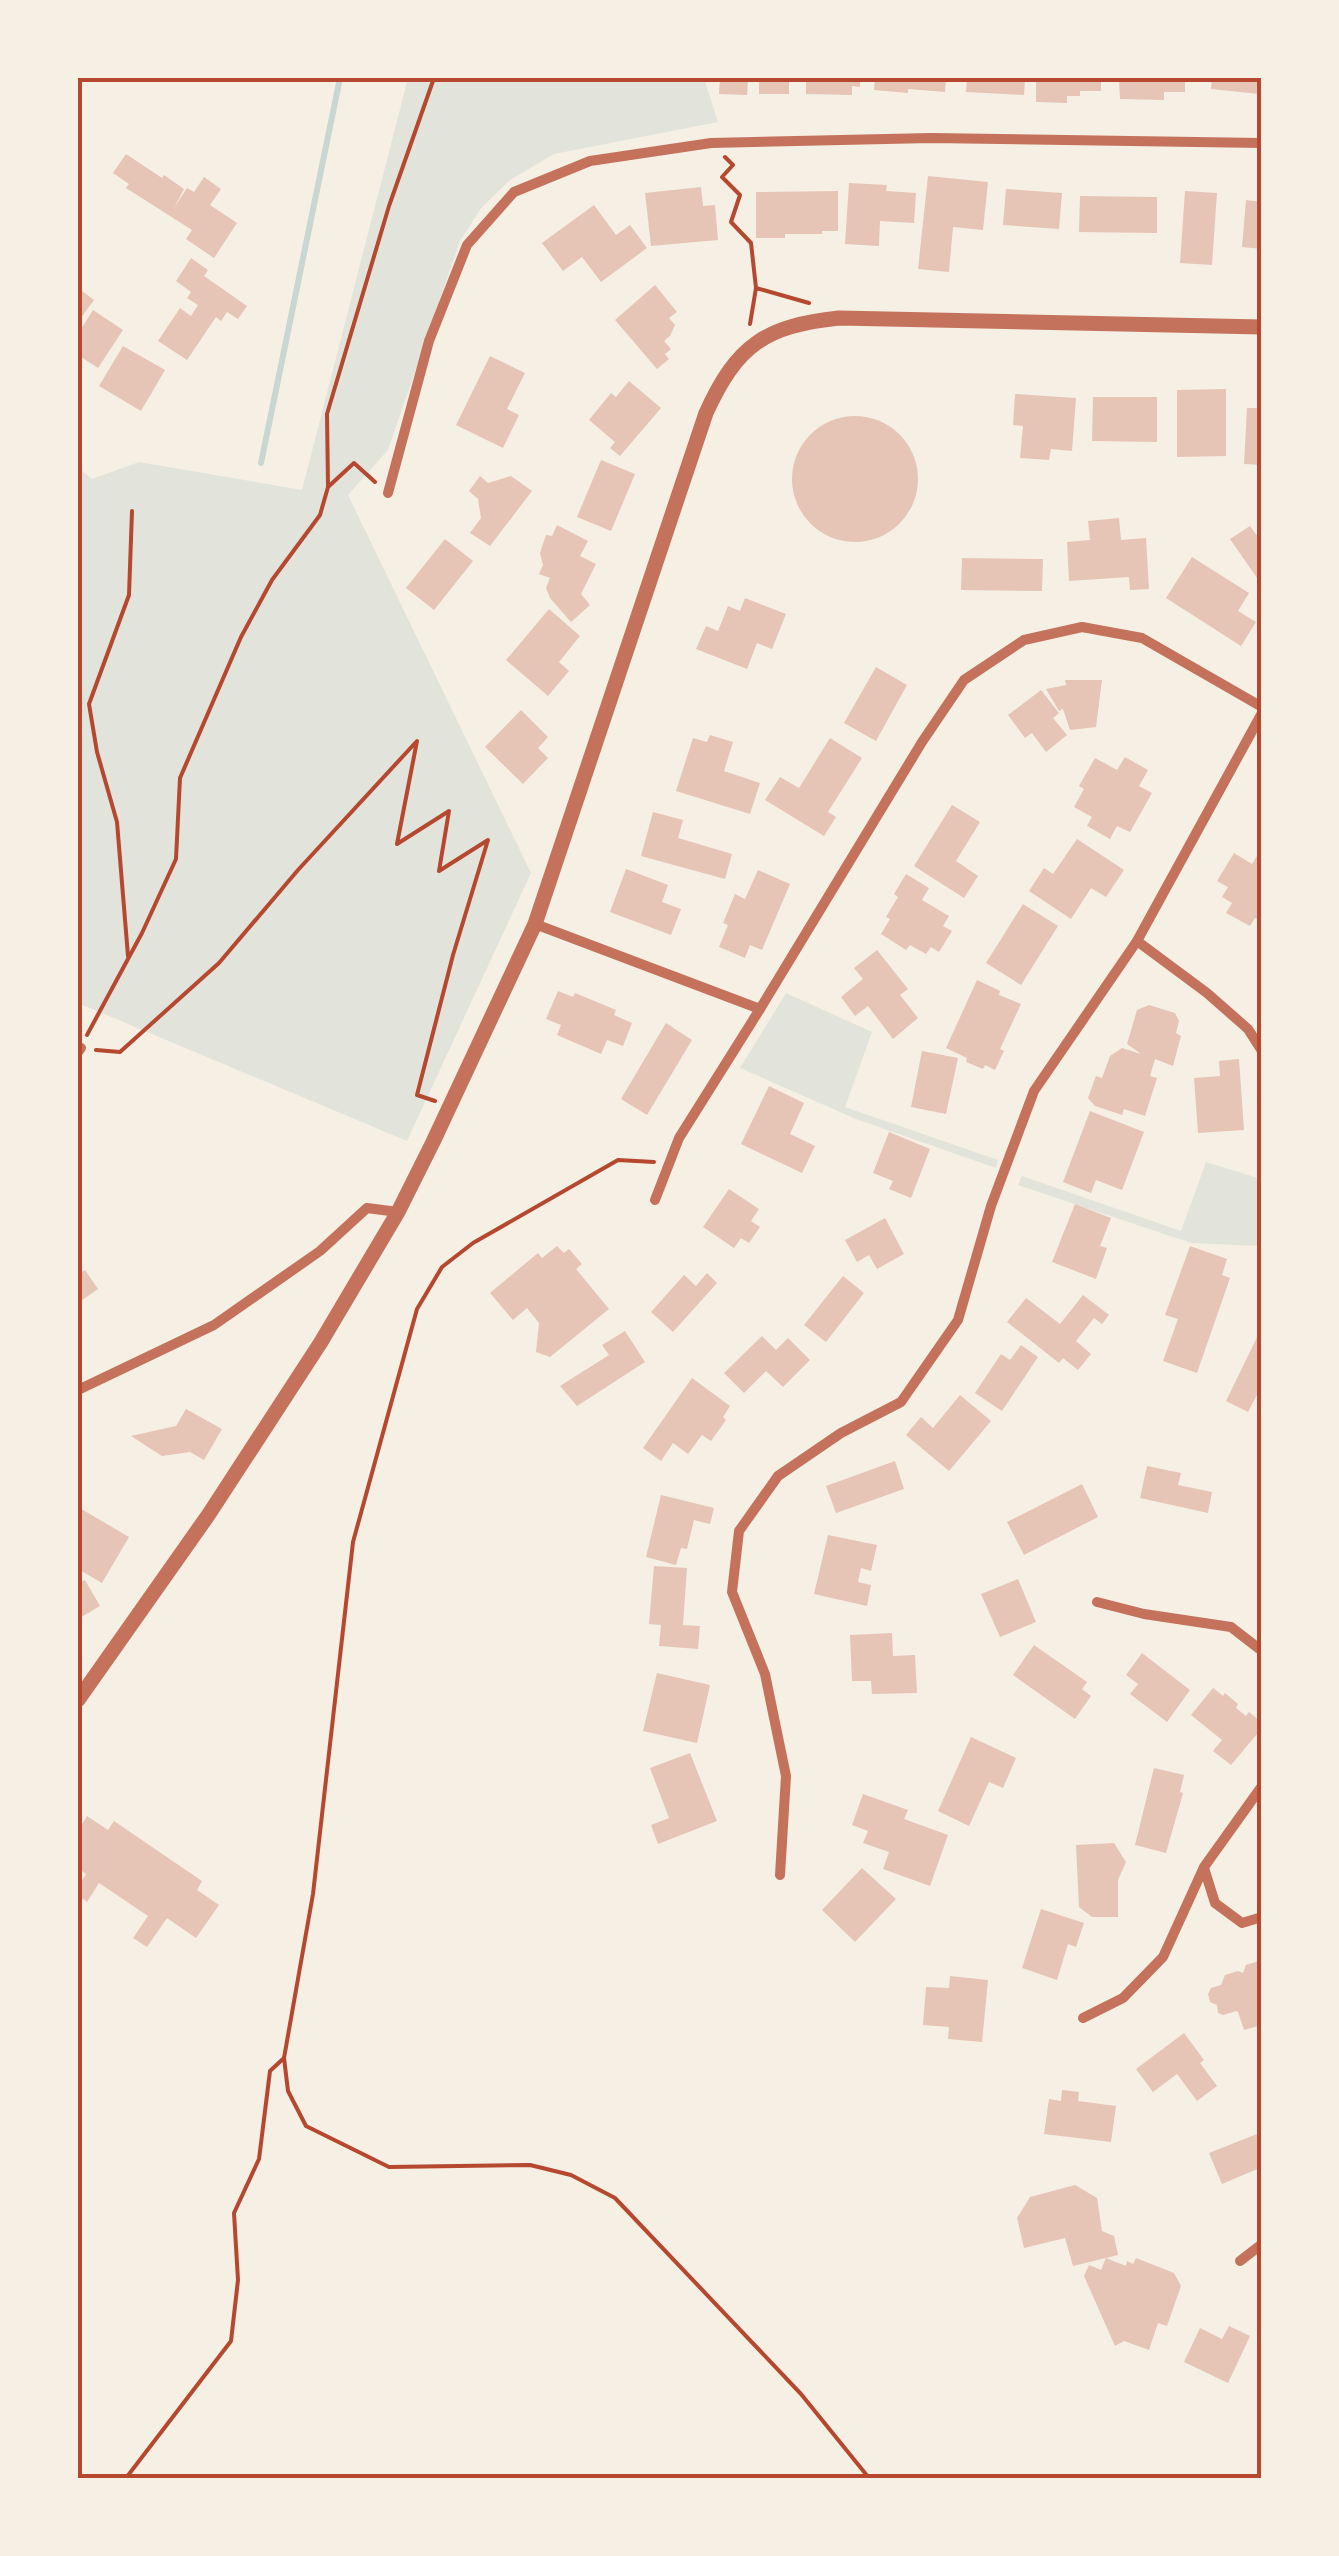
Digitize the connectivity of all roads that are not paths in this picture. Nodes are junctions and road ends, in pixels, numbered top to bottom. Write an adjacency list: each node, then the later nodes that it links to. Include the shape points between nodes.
1 (1262, 143): 3 (street, via 711,143 590,160 514,192 467,246 429,341)
2 (1262, 327): 5 (street, via 839,318 790,326 745,350 706,413)
3 (388, 492)
4 (1262, 710): 6 (street); 7 (street, via 1142,638 1082,627 1024,640 964,680)
5 (535, 924): 7 (street); 10 (street)
6 (1137, 941): 8 (street, via 1207,993); 17 (street, via 1034,1091 958,1320 901,1402 778,1476 739,1531 732,1592 766,1674 786,1776)
7 (760, 1009): 9 (street, via 679,1138)
8 (1262, 1050)
9 (655, 1200)
10 (398, 1212): 11 (street, via 367,1208 214,1325); 14 (street, via 209,1514)
11 (78, 1390)
12 (1097, 1602): 13 (street, via 1231,1627)
13 (1262, 1651)
14 (78, 1700)
15 (1262, 1786): 16 (street)
16 (1204, 1867): 18 (street, via 1216,1903 1242,1924); 19 (street, via 1163,1957 1123,1998)
17 (780, 1875)
18 (1262, 1917)
19 (1084, 2018)
20 (1262, 2244): 21 (street)
21 (1240, 2261)

